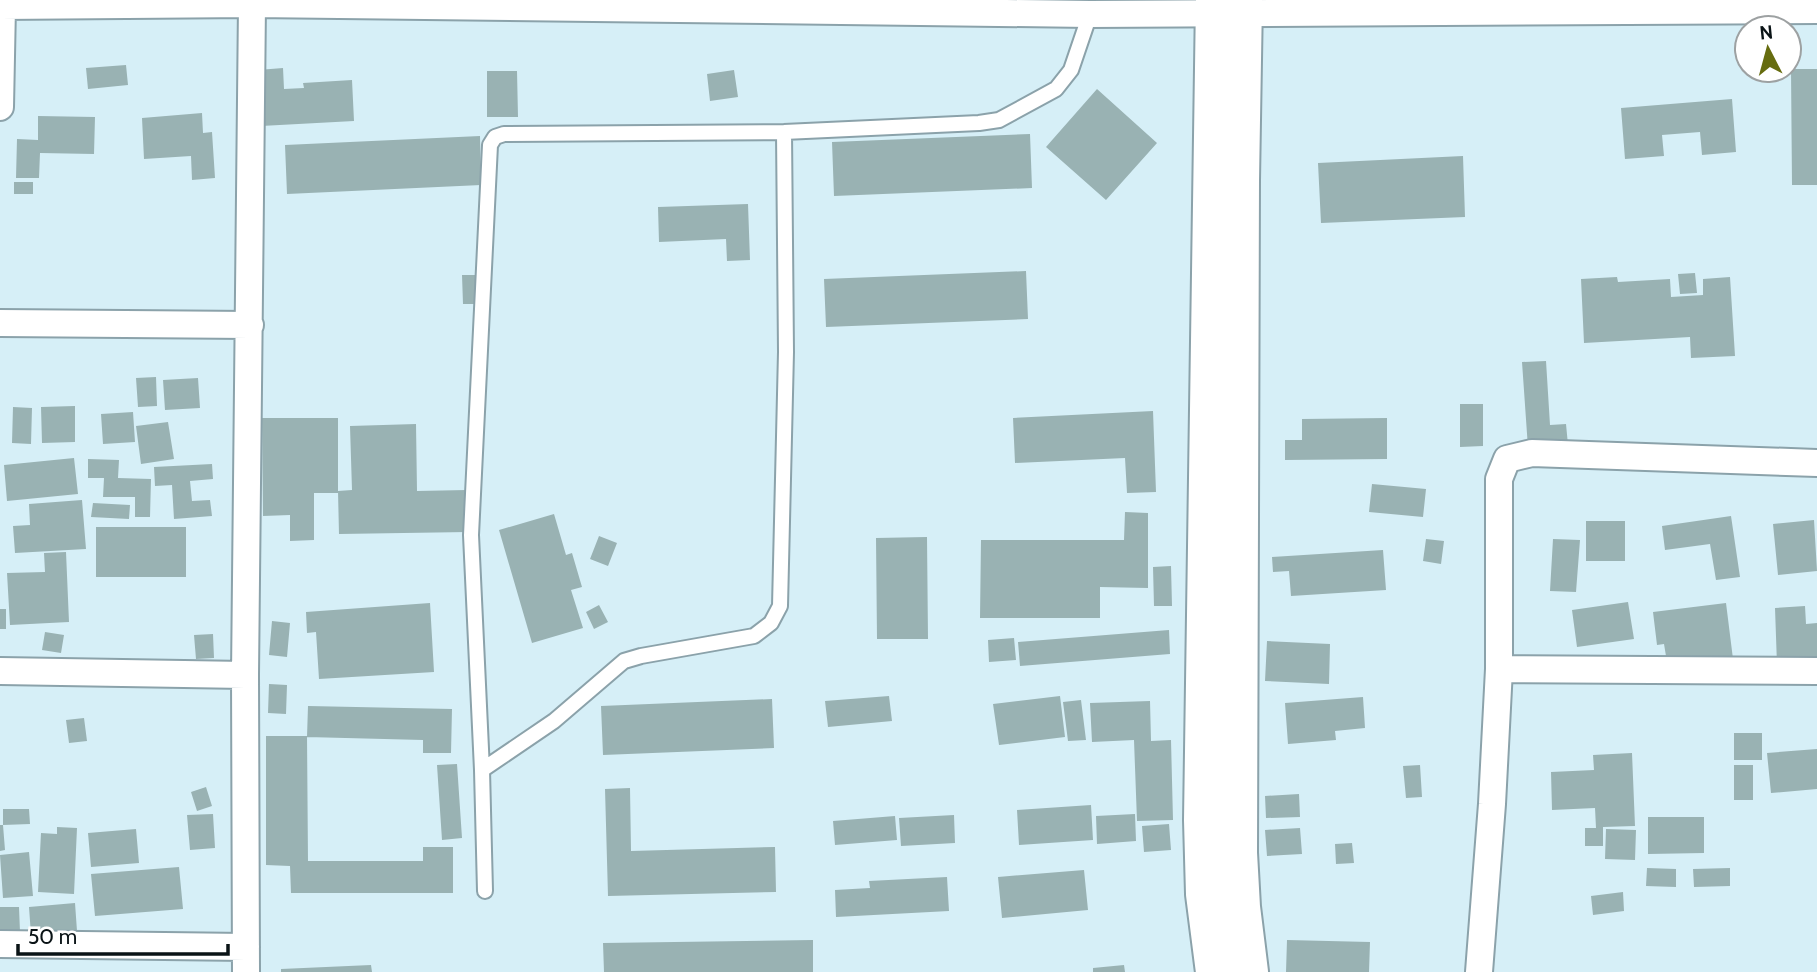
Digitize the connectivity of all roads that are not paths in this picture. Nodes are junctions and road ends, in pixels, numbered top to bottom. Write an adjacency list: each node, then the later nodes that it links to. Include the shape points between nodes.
1 (567, 3): 2 (street); 6 (street)
2 (252, 4): 3 (street); 10 (street)
3 (1, 6): 7 (street)
4 (1229, 7): 5 (street); 6 (street); 20 (street, via 1203,820 1205,894); 21 (street, via 1240,180 1238,828)
5 (1817, 10)
6 (1090, 14): 8 (lane, via 1071,70 1056,89 999,120)
7 (0, 107)
8 (784, 132): 16 (lane, via 786,352 780,606 771,623 754,636 624,661 554,721); 16 (lane, via 505,134 490,145 471,535)
9 (0, 323): 10 (street)
10 (250, 326): 15 (street)
11 (1817, 463): 12 (street, via 1532,453 1507,459 1499,479)
12 (1499, 669): 14 (street); 22 (street)
13 (0, 671): 15 (street)
14 (1817, 671)
15 (245, 675): 19 (street)
16 (482, 770): 17 (lane)
17 (485, 891)
18 (0, 944): 19 (street)
19 (246, 960)
20 (1215, 972)
21 (1249, 972)
22 (1479, 972)

